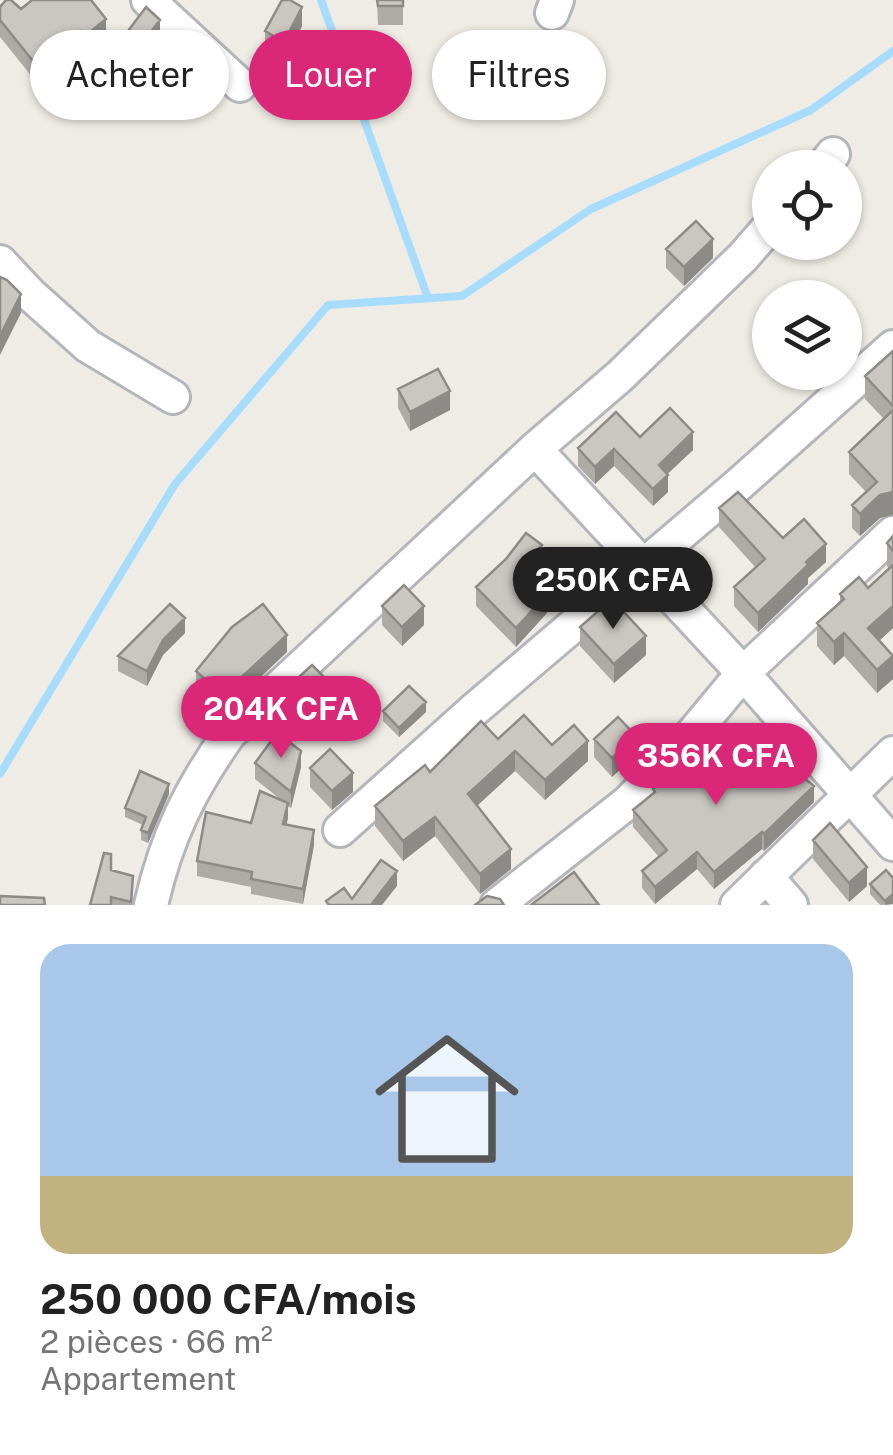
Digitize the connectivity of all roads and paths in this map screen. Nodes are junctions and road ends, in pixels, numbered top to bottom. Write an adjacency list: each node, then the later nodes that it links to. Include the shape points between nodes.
1 (148, 0): 2 (street)
2 (240, 85)
3 (752, 247): 7 (street)
4 (0, 262): 6 (street, via 88,346)
5 (893, 347): 9 (street)
6 (174, 398)
7 (535, 449): 9 (street); 16 (street, via 230,733 195,782)
8 (893, 534): 10 (street)
9 (644, 564): 10 (street); 13 (street)
10 (743, 673): 12 (street); 17 (street, via 627,803)
11 (893, 753): 12 (street)
12 (850, 792): 14 (street); 15 (street)
13 (340, 830)
14 (893, 844)
15 (766, 876): 18 (street); 19 (street)
16 (151, 905)
17 (497, 905)
18 (737, 905)
19 (790, 905)

